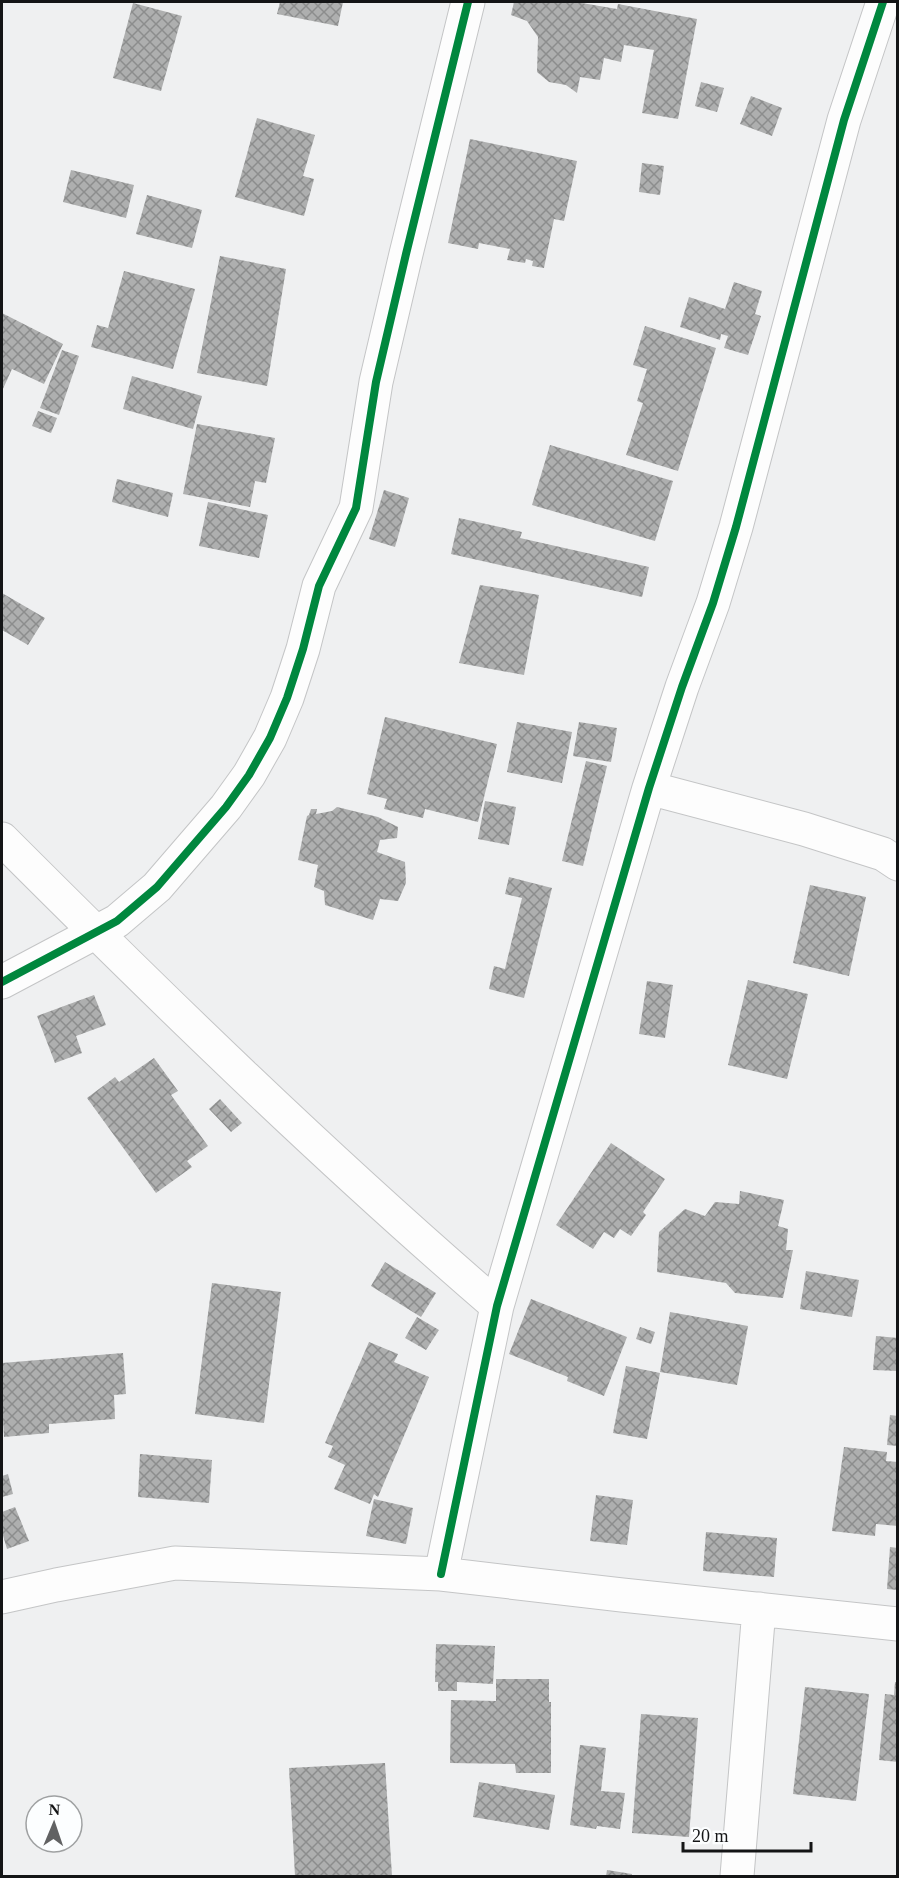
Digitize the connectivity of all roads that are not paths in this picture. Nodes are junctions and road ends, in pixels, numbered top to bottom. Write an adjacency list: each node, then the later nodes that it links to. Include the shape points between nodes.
1 (468, 2): 6 (street, via 376,382 356,508 319,586 287,698 270,738 226,807 157,887 117,921)
2 (883, 2): 3 (street, via 844,120 736,527)
3 (649, 788): 5 (street, via 804,829 883,854); 8 (street)
4 (2, 839): 6 (street)
5 (897, 864)
6 (95, 932): 7 (street); 8 (street, via 354,1180)
7 (2, 982)
8 (497, 1306): 9 (street)
9 (441, 1574): 10 (street, via 175,1563); 11 (street)
10 (2, 1597)
11 (759, 1610): 12 (street); 13 (street)
12 (897, 1624)
13 (737, 1876)

